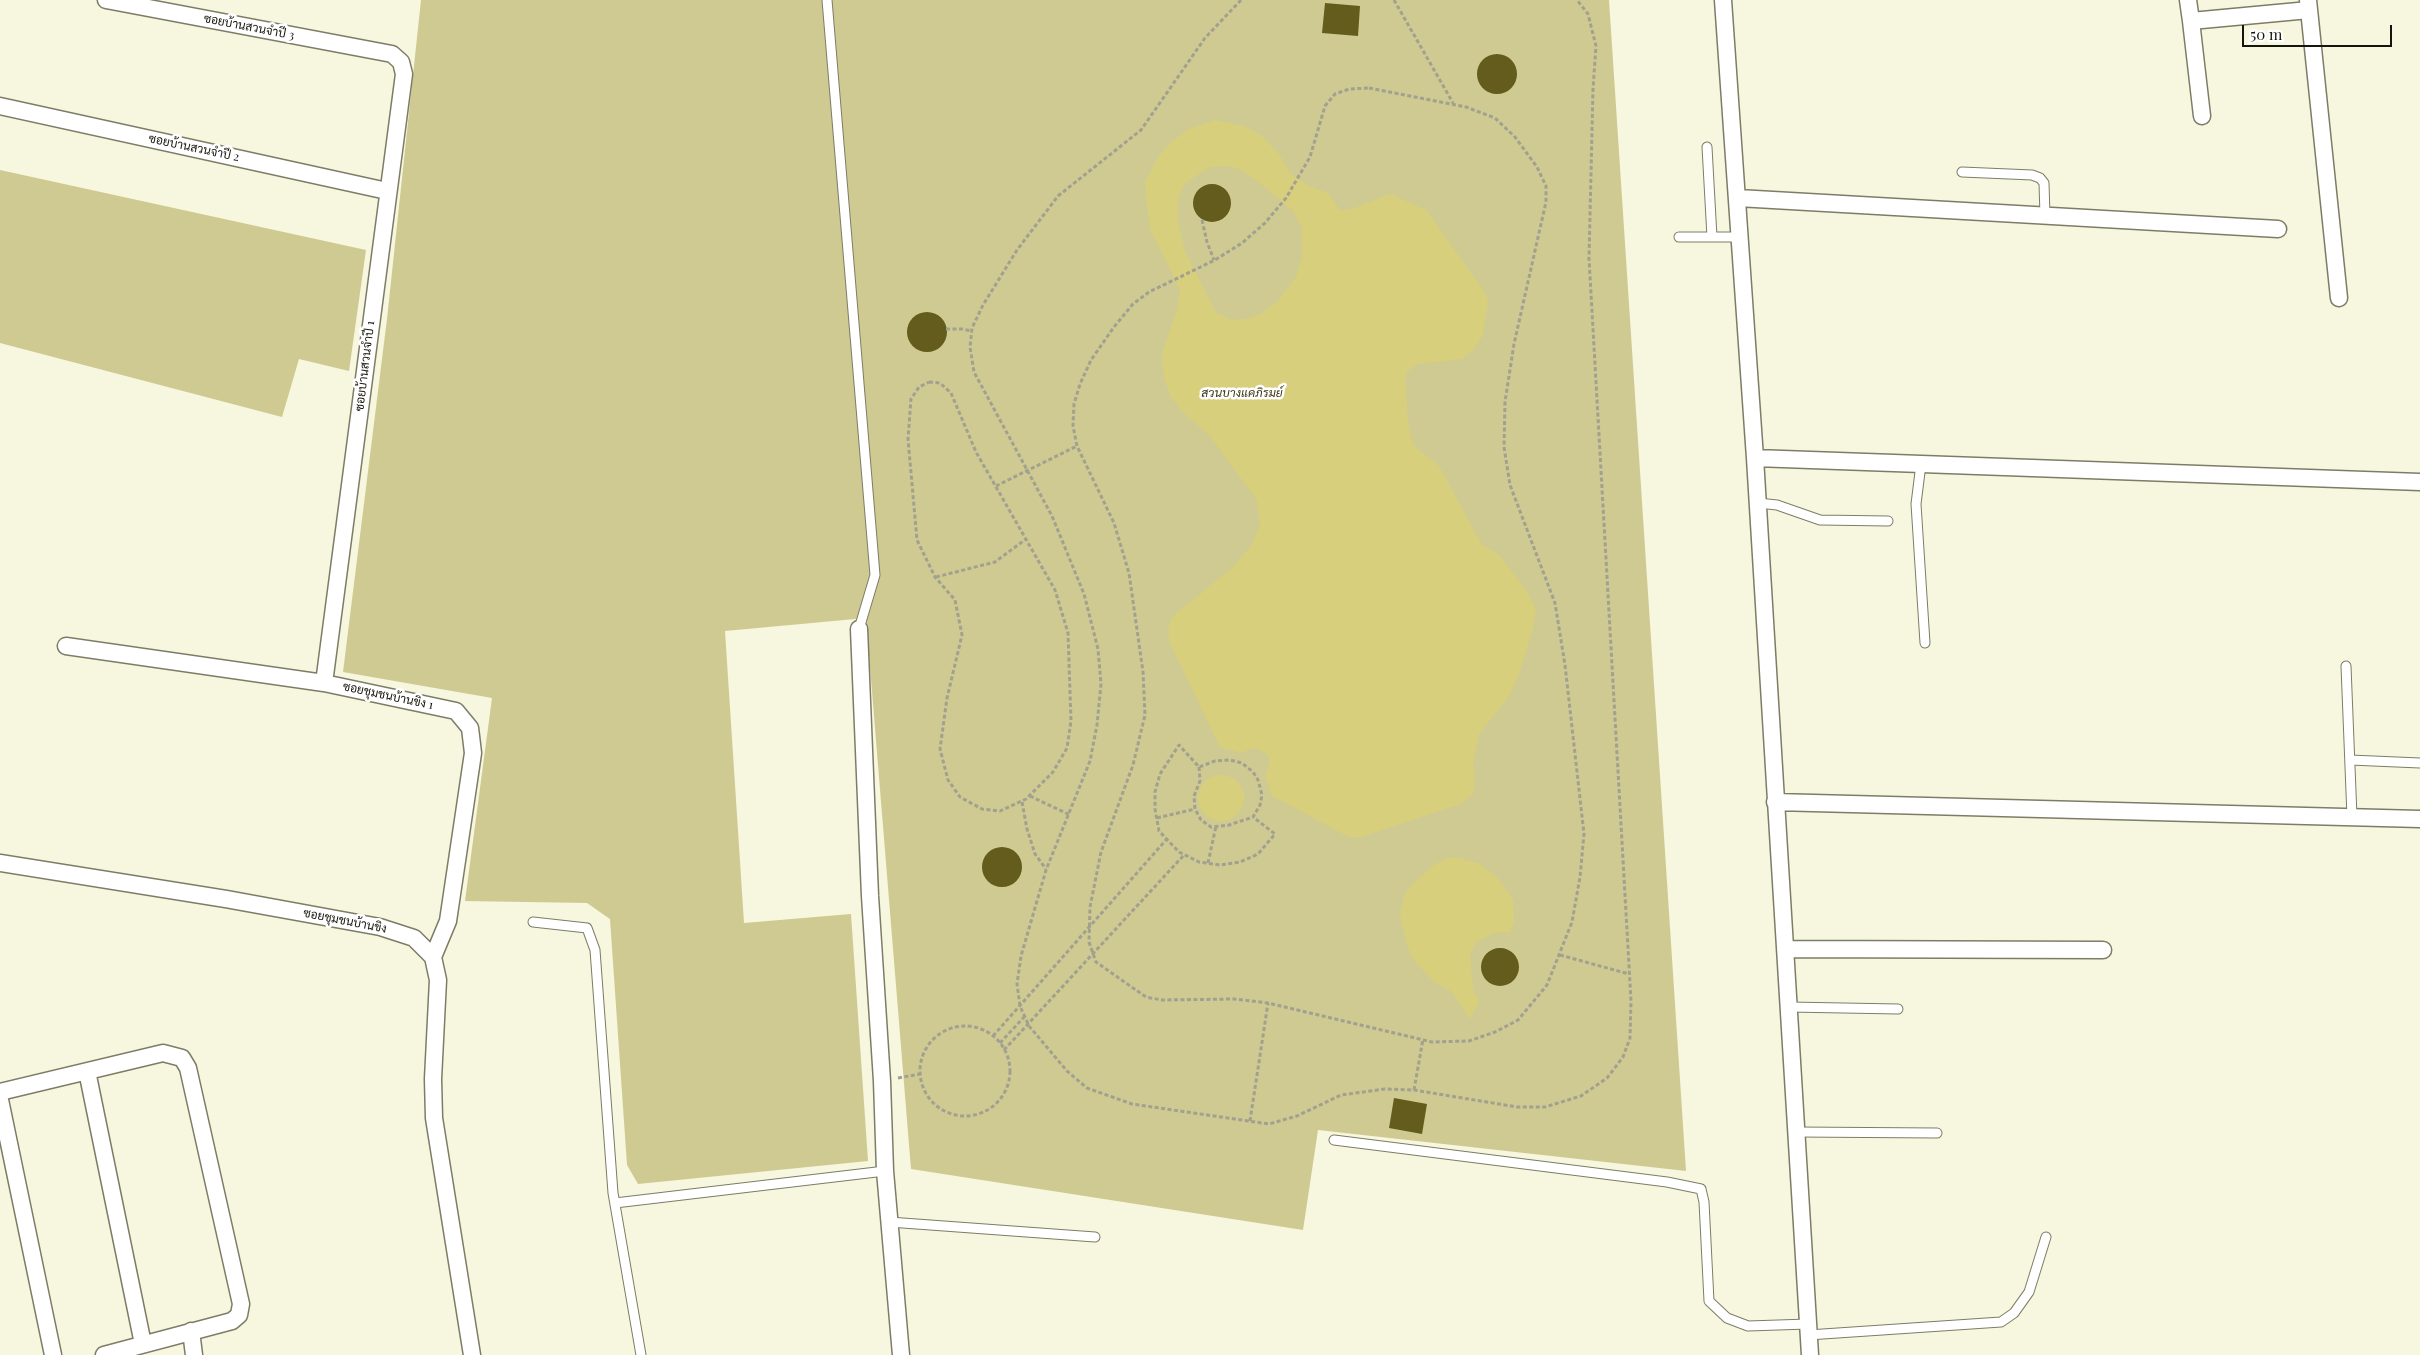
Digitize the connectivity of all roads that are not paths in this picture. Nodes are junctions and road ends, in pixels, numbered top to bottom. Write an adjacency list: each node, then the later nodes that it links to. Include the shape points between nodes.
1 (106, 0): 7 (street, ซอยบ้านสวนจำปี 3)
2 (827, 0): 25 (lane, via 875,575)
3 (1722, 0): 13 (street)
4 (2188, 0): 6 (street)
5 (2308, 5): 6 (street); 19 (street)
6 (2191, 21): 9 (street)
7 (392, 54): 12 (street, ซอยบ้านสวนจำปี 1, via 401,62 404,74)
8 (0, 106): 12 (street, ซอยบ้านสวนจำปี 2)
9 (2202, 116)
10 (1707, 147): 18 (lane)
11 (1962, 172): 14 (lane, via 2040,178 2044,182)
12 (387, 191): 29 (street, ซอยบ้านสวนจำปี 1)
13 (1738, 198): 14 (street); 16 (street)
14 (2045, 216): 15 (street)
15 (2278, 229)
16 (1741, 236): 18 (lane); 20 (street)
17 (1679, 237): 18 (lane)
18 (1712, 237)
19 (2339, 298)
20 (1755, 458): 21 (street); 23 (street)
21 (1922, 464): 22 (street); 26 (lane, via 1916,504)
22 (2420, 482)
23 (1758, 503): 24 (lane, via 1777,505 1820,520); 32 (street)
24 (1888, 520)
25 (859, 629): 48 (street)
26 (1925, 643)
27 (66, 646): 29 (street, ซอยชุมชนบ้านขิง 1)
28 (2346, 666): 30 (lane)
29 (324, 683): 39 (street, ซอยชุมชนบ้านขิง 1, via 456,711 470,728 473,753 448,921)
30 (2350, 760): 31 (lane); 33 (lane)
31 (2420, 763)
32 (1775, 802): 33 (street); 37 (street)
33 (2352, 817): 34 (street)
34 (2420, 819)
35 (0, 864): 39 (street, ซอยชุมชนบ้านขิง, via 380,927 414,938)
36 (534, 922): 49 (lane, via 586,928 595,950)
37 (1785, 948): 38 (street); 40 (street)
38 (2103, 950)
39 (433, 957): 59 (street, via 438,980 434,1118)
40 (1789, 1007): 41 (lane); 45 (street)
41 (1898, 1009)
42 (87, 1071): 43 (street); 54 (street, via 163,1053 182,1058 188,1068 241,1304 239,1315 232,1321); 55 (street)
43 (0, 1092)
44 (0, 1100): 56 (street)
45 (1796, 1132): 46 (lane); 53 (street)
46 (1936, 1133)
47 (1334, 1140): 53 (lane, via 1667,1182 1700,1189 1704,1202 1709,1300 1727,1318 1748,1326)
48 (884, 1171): 49 (lane); 50 (street)
49 (615, 1203): 60 (lane)
50 (890, 1222): 51 (lane); 61 (street)
51 (1095, 1237)
52 (2046, 1237): 53 (lane, via 2030,1292 2014,1313 2001,1322)
53 (1808, 1330): 62 (street)
54 (191, 1331): 55 (street); 58 (street)
55 (143, 1344): 57 (street)
56 (53, 1355)
57 (104, 1355)
58 (194, 1355)
59 (472, 1355)
60 (642, 1355)
61 (901, 1355)
62 (1810, 1355)

